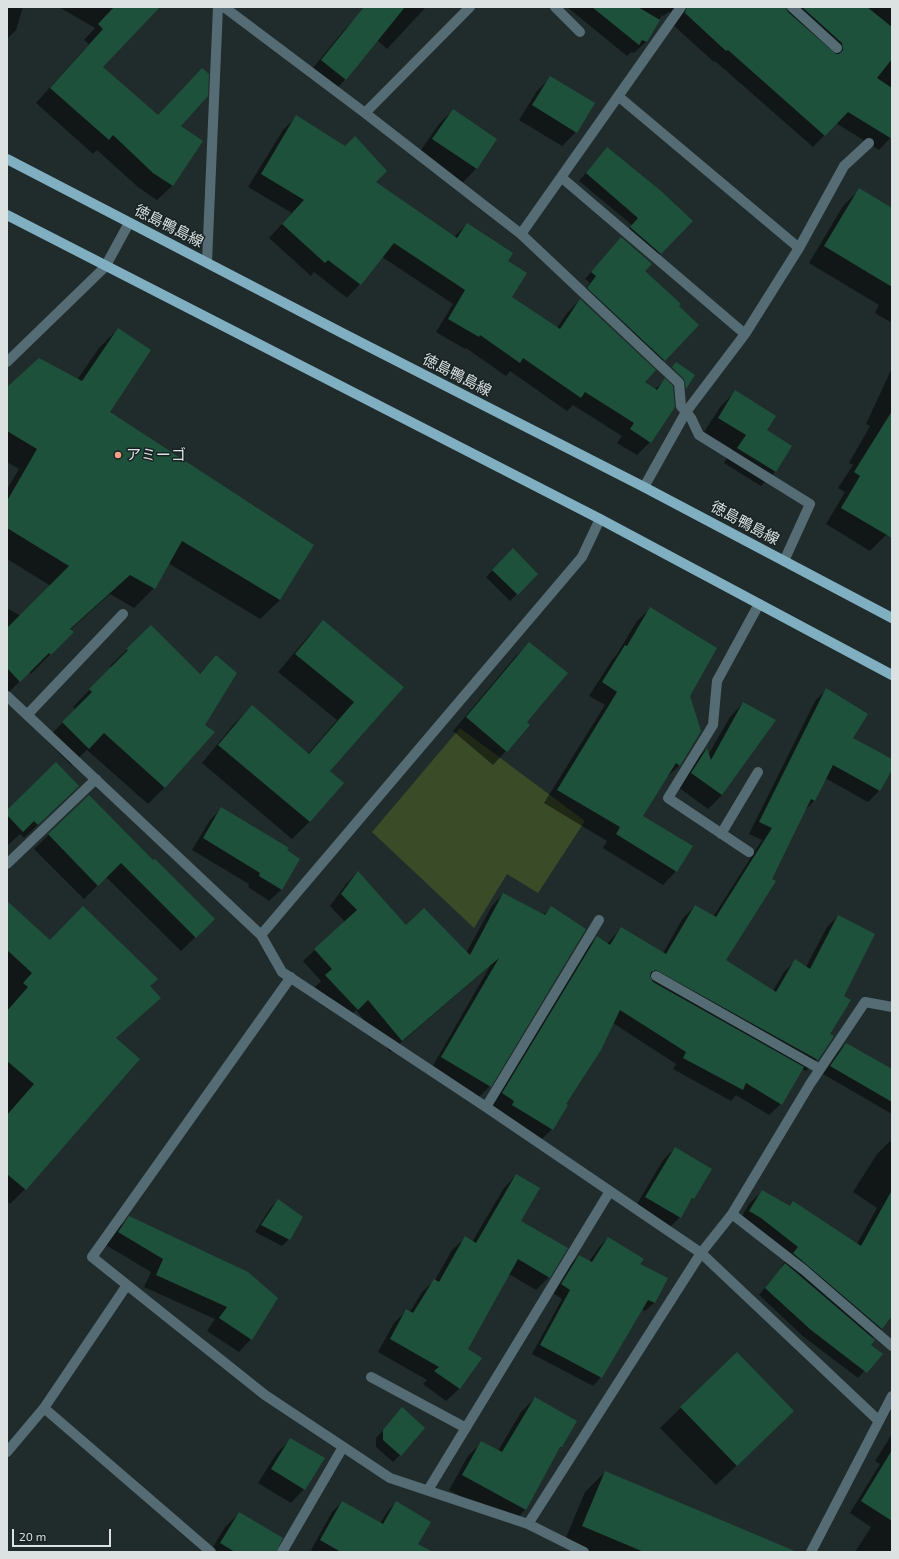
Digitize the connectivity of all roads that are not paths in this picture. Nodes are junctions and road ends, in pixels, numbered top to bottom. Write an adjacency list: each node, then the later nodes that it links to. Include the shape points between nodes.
1 (218, 7): 18 (street)
2 (224, 7): 10 (street)
3 (470, 7): 10 (street)
4 (555, 7): 7 (street)
5 (681, 7): 9 (street)
6 (792, 7): 8 (street)
7 (580, 32)
8 (837, 48)
9 (618, 96): 13 (street); 17 (street)
10 (365, 113): 16 (street)
11 (869, 143): 17 (street, via 844,166)
12 (7, 159): 15 (main road, 徳島鴨島線)
13 (561, 177): 16 (street); 20 (street)
14 (7, 215): 19 (main road)
15 (129, 223): 18 (main road, 徳島鴨島線); 19 (street)
16 (521, 234): 22 (street, via 679,384 681,406)
17 (799, 248): 20 (street)
18 (207, 262): 23 (main road, 徳島鴨島線, via 346,336)
19 (105, 267): 21 (street); 24 (main road)
20 (745, 334): 22 (street)
21 (7, 362)
22 (686, 412): 23 (street); 25 (street, via 699,435 810,504)
23 (644, 487): 25 (main road, 徳島鴨島線)
24 (600, 519): 26 (main road); 38 (street, via 582,557)
25 (784, 560): 28 (main road, 徳島鴨島線)
26 (759, 604): 29 (main road); 34 (street, via 717,681 713,725 668,798)
27 (123, 614): 31 (street)
28 (892, 618)
29 (892, 675)
30 (7, 696): 31 (street)
31 (27, 714): 33 (street)
32 (758, 772): 34 (street)
33 (96, 779): 36 (street); 38 (street)
34 (721, 834): 35 (street)
35 (749, 852)
36 (7, 864)
37 (599, 920): 43 (street)
38 (261, 935): 40 (street, via 282,972)
39 (656, 976): 42 (street)
40 (291, 978): 43 (street); 47 (street, via 92,1257)
41 (892, 1007): 42 (street, via 865,1002)
42 (820, 1069): 45 (street)
43 (486, 1107): 44 (street)
44 (610, 1191): 46 (street); 53 (street)
45 (732, 1214): 46 (street); 48 (street, via 804,1270)
46 (701, 1253): 52 (street); 57 (street)
47 (127, 1285): 51 (street); 54 (street, via 265,1395)
48 (892, 1346)
49 (371, 1376): 53 (street)
50 (892, 1396): 52 (street)
51 (44, 1408): 55 (street); 58 (street)
52 (879, 1421): 61 (street)
53 (466, 1428): 56 (street)
54 (343, 1447): 56 (street, via 390,1478); 59 (street)
55 (7, 1452)
56 (428, 1490): 57 (street)
57 (528, 1524): 60 (street)
58 (211, 1552)
59 (282, 1552)
60 (584, 1552)
61 (811, 1552)

